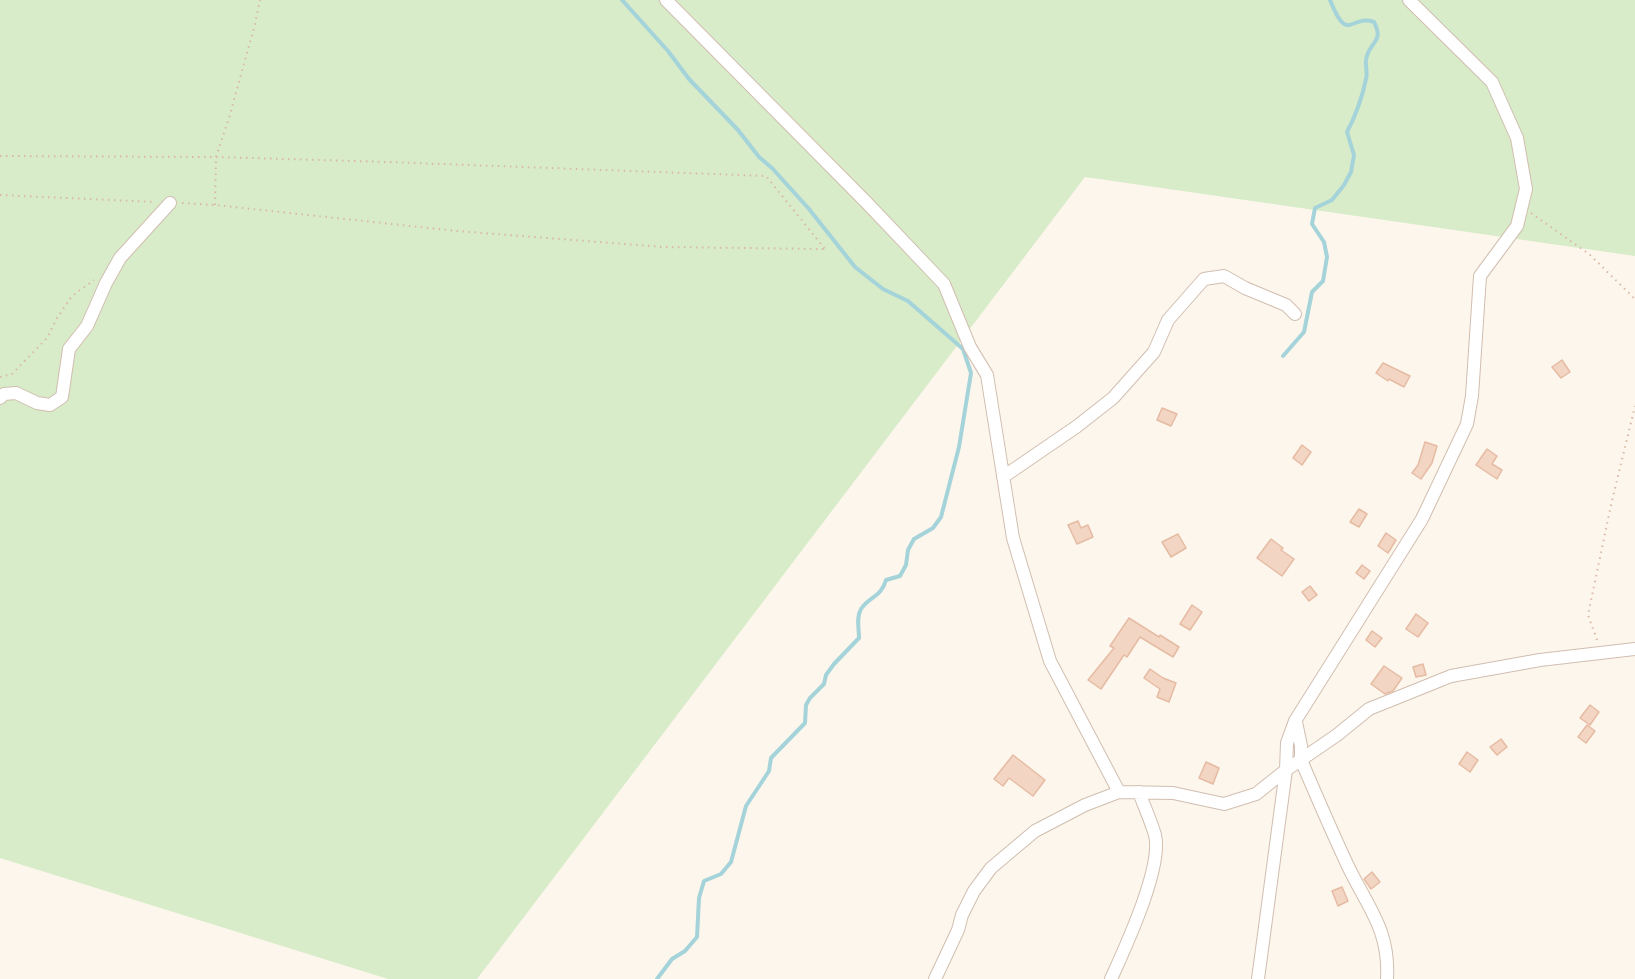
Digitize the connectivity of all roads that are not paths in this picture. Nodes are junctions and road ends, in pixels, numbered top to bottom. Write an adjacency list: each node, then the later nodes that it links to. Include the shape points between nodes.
1 (666, 0): 6 (street, via 944,285 970,347 987,375)
2 (1409, 0): 8 (street, via 1492,82 1517,138 1526,189 1517,226 1480,276 1467,424 1422,519)
3 (170, 203): 5 (street, via 120,258 87,326 69,349 62,397 50,405 16,393)
4 (1295, 314): 6 (street, via 1286,305 1224,276 1204,279 1168,320 1154,352 1113,398)
5 (0, 398)
6 (1003, 477): 11 (street, via 1012,538 1050,661)
7 (1635, 649): 9 (street, via 1539,660 1451,676 1369,709)
8 (1295, 721): 9 (street); 10 (street, via 1287,742)
9 (1301, 759): 10 (street); 16 (street, via 1356,884 1381,927 1388,958)
10 (1286, 770): 12 (street, via 1256,794 1224,804 1173,793); 15 (street)
11 (1119, 792): 12 (street); 13 (street, via 1035,831 991,868 974,891)
12 (1139, 792): 14 (street, via 1155,837 1153,873)
13 (935, 979)
14 (1111, 979)
15 (1258, 979)
16 (1386, 979)

